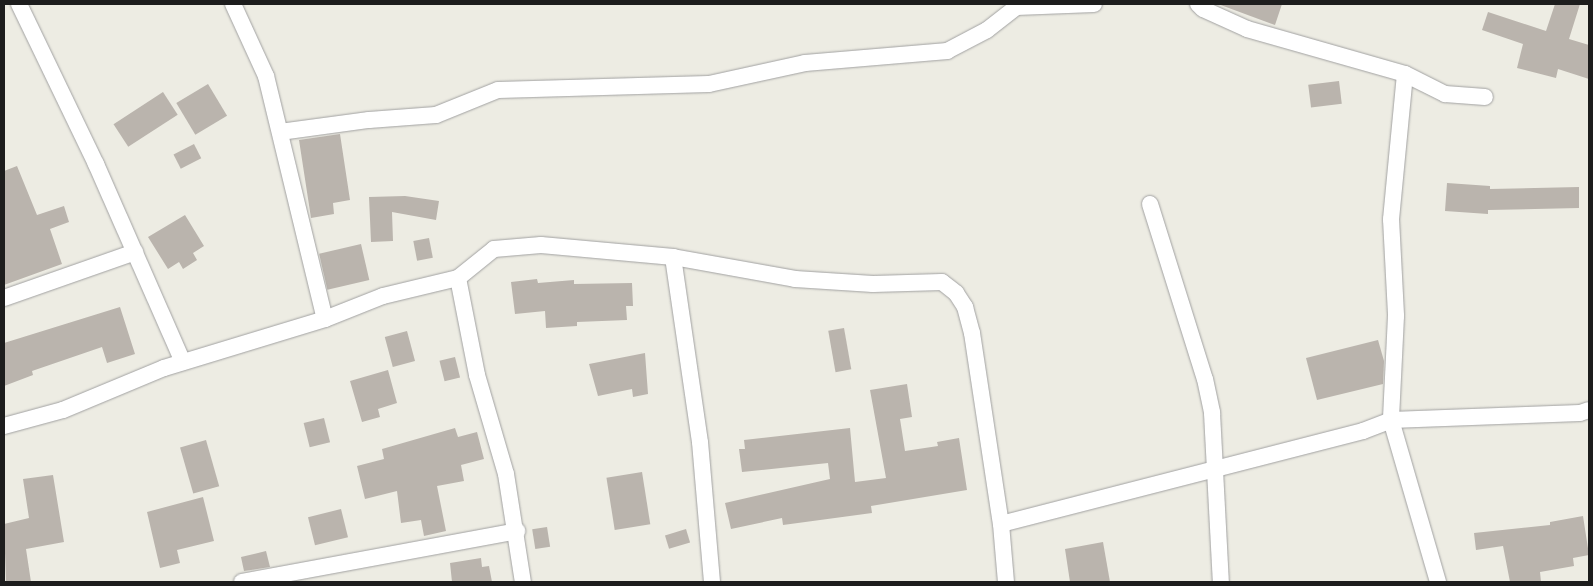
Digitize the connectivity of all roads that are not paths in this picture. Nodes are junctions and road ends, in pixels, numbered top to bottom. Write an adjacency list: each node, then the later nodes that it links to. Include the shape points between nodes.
1 (19, 4): 9 (street)
2 (233, 4): 7 (street, via 266,76)
3 (1094, 4): 7 (street, via 1016,7 987,30 947,51 805,63 710,84 632,89 498,90 436,115)
4 (1198, 4): 5 (street, via 1203,10 1247,29)
5 (1406, 74): 6 (street, via 1445,94); 16 (street, via 1390,219 1396,316)
6 (1485, 97)
7 (280, 132): 13 (street)
8 (1150, 204): 18 (street, via 1205,379 1212,413)
9 (135, 252): 12 (street); 14 (street)
10 (673, 257): 11 (street, via 541,245 494,248); 19 (street, via 795,279 874,284 942,282 956,293 965,307 972,333); 23 (street, via 700,442)
11 (458, 278): 13 (street, via 382,296); 20 (street, via 477,375 506,474)
12 (4, 298)
13 (325, 319): 14 (street)
14 (183, 362): 17 (street, via 63,410)
15 (1589, 410): 16 (street, via 1580,414)
16 (1391, 420): 18 (street, via 1363,431); 26 (street)
17 (4, 426)
18 (1214, 470): 19 (street); 25 (street)
19 (1001, 524): 24 (street)
20 (517, 531): 21 (street); 22 (street)
21 (242, 582)
22 (523, 582)
23 (712, 582)
24 (1006, 582)
25 (1221, 582)
26 (1438, 582)

